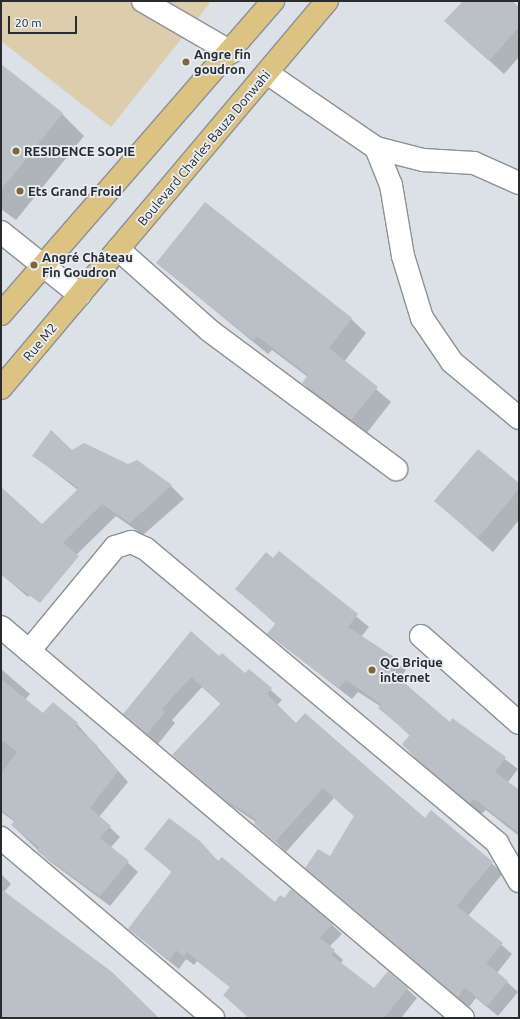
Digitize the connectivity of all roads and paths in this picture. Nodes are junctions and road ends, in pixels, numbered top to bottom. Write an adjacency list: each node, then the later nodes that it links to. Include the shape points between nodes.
1 (143, 1): 4 (street)
2 (273, 1): 4 (main road)
3 (327, 1): 5 (main road, Boulevard Charles Bauza Donwahi)
4 (231, 52): 10 (main road)
5 (267, 74): 6 (street); 9 (main road, Boulevard Charles Bauza Donwahi)
6 (376, 148): 7 (street, via 422,160 474,163); 14 (street, via 391,185 403,256 422,318 452,362)
7 (519, 183)
8 (1, 232): 10 (street)
9 (118, 249): 11 (main road, Boulevard Charles Bauza Donwahi); 15 (street, via 210,331)
10 (42, 266): 11 (street); 12 (main road)
11 (80, 295): 13 (main road, Rue M2)
12 (1, 314)
13 (1, 388)
14 (519, 418)
15 (396, 468)
16 (1, 627): 18 (street)
17 (421, 636): 19 (street)
18 (29, 651): 21 (street, via 115,547 131,542 146,549 497,843); 23 (street)
19 (519, 723)
20 (1, 838): 22 (street)
21 (519, 881)
22 (212, 1018)
23 (463, 1018)

